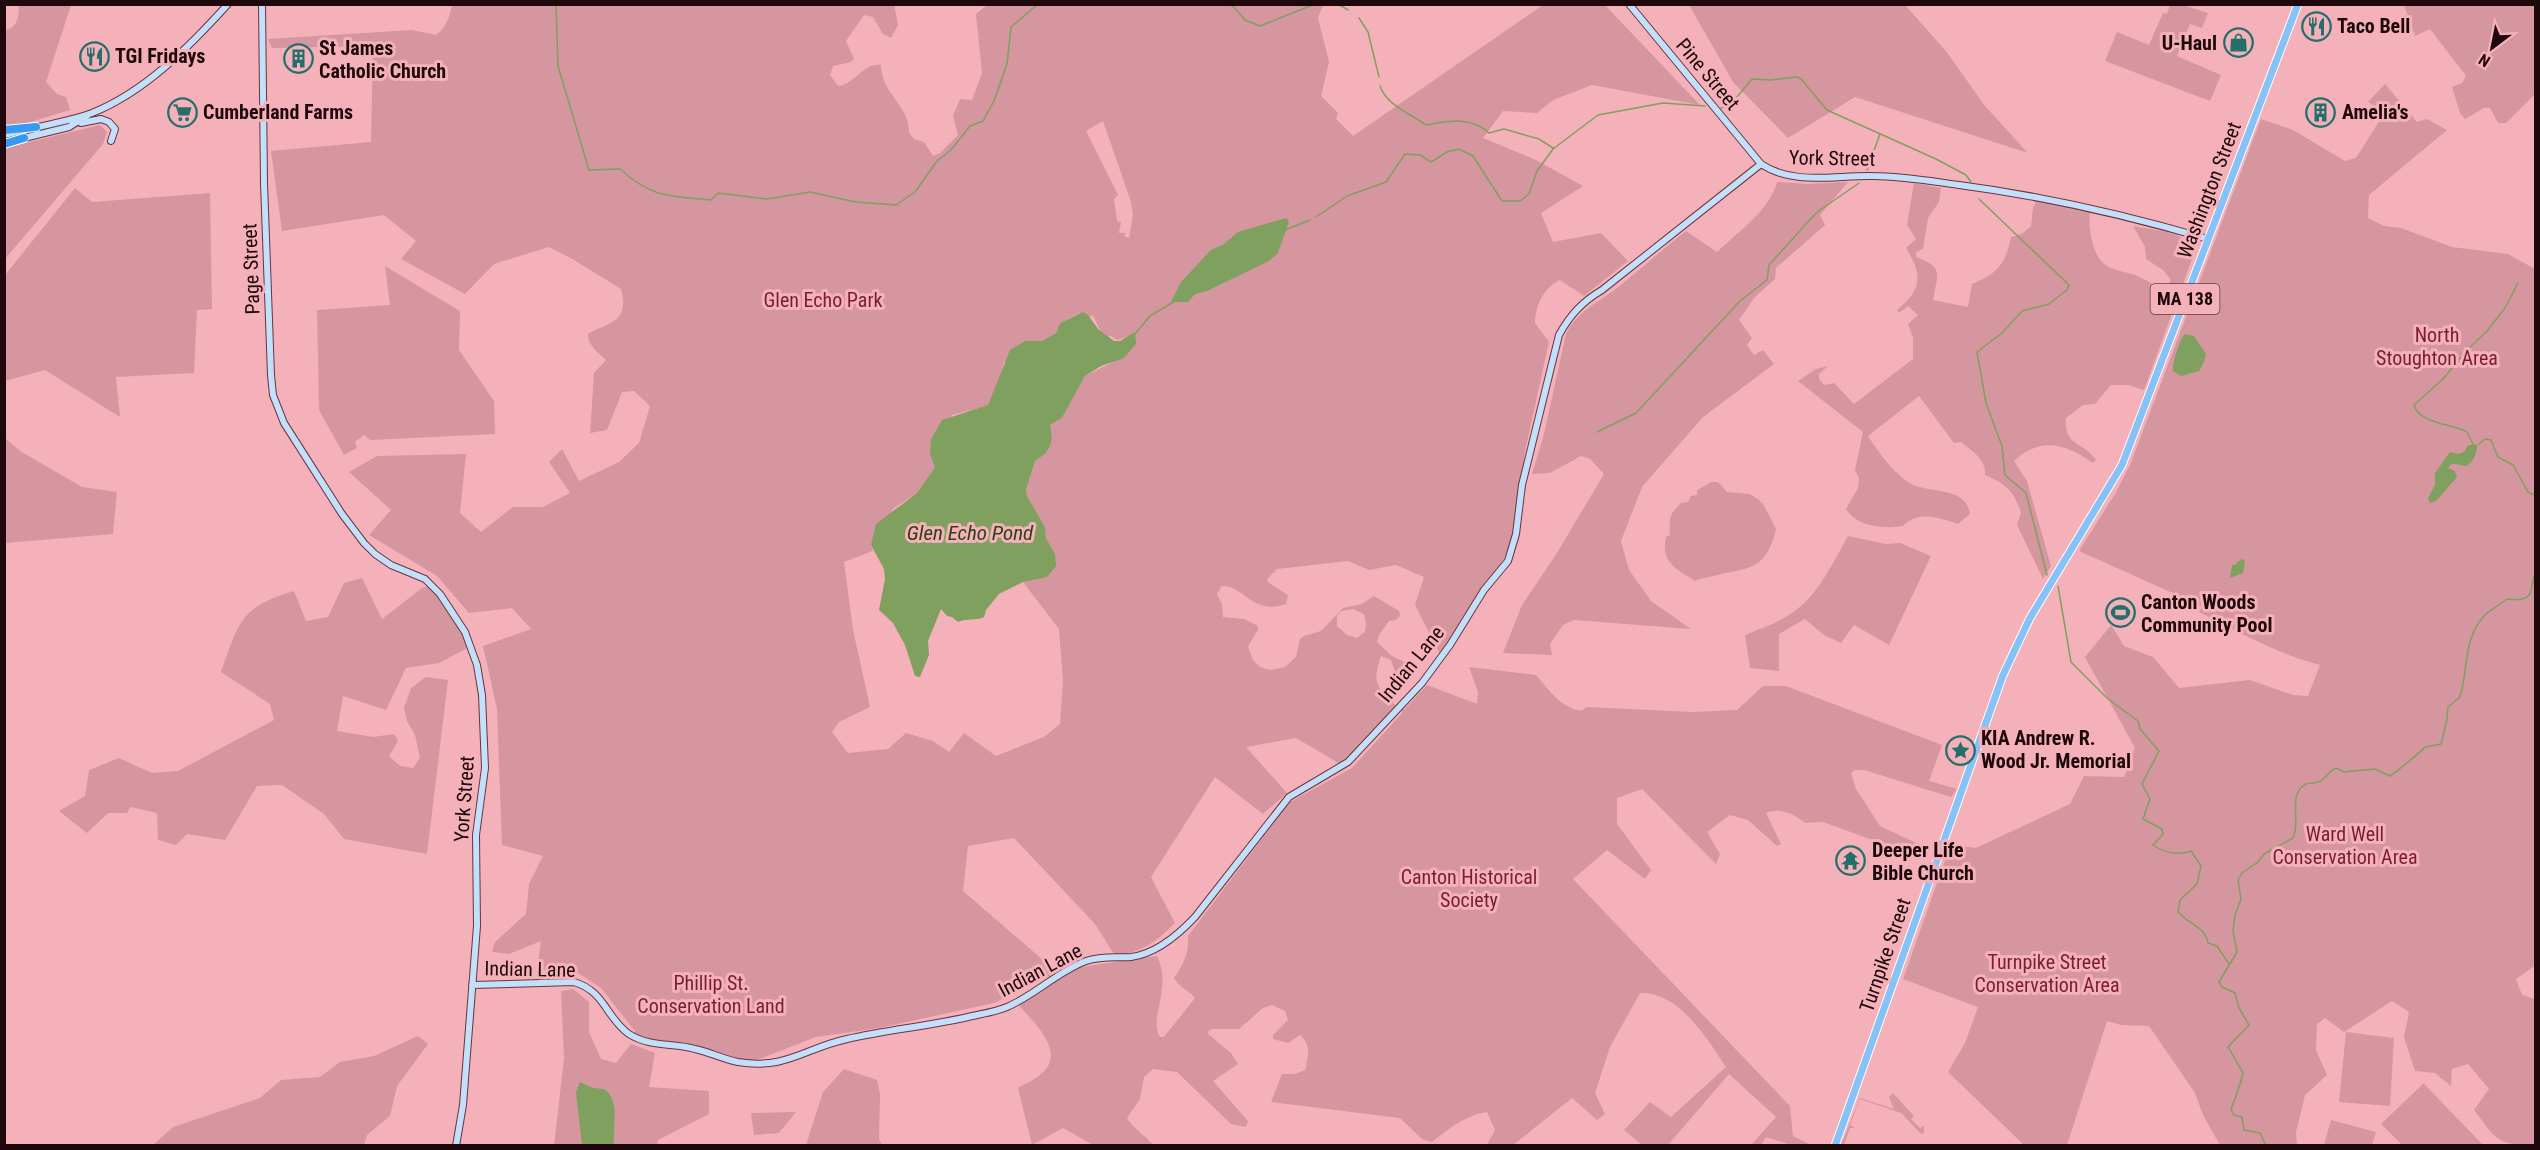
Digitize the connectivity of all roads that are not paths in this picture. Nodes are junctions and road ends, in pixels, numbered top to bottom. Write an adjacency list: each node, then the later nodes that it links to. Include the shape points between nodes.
1 (228, 4): 5 (street, via 194,40 140,86)
2 (1629, 4): 13 (street, Pine Street)
3 (2298, 4): 14 (main road, Washington Street / MA 138)
4 (262, 5): 16 (street, Page Street, via 264,196 273,391 285,423)
5 (91, 113): 6 (street); 7 (street)
6 (36, 127): 8 (highway); 9 (street)
7 (69, 127): 10 (street); 11 (street, via 107,121 115,129)
8 (4, 130)
9 (4, 135)
10 (24, 138): 12 (highway)
11 (111, 141)
12 (4, 143)
13 (1761, 164): 14 (street, York Street, via 1796,177 1894,176 2048,198); 15 (street, York Street, via 1575,310 1559,335)
14 (2208, 239): 17 (main road, Washington Street / MA 138, via 2122,465)
15 (1540, 414): 18 (street, Indian Lane, via 1508,561 1484,590 1432,670 1348,762 1291,795 1195,917 1151,951 1083,963 1013,1005 994,1012 927,1027 848,1038 791,1060 768,1064 735,1061 638,1039 621,1026 598,995 574,982)
16 (342, 514): 18 (street, York Street, via 375,554 425,579 440,594 465,632 477,665 485,742 476,835 477,926)
17 (2073, 548): 20 (main road, Turnpike Street / MA 138, via 2030,618 2001,679)
18 (472, 985): 19 (street, York Street, via 464,1105)
19 (456, 1146)
20 (1835, 1146)

